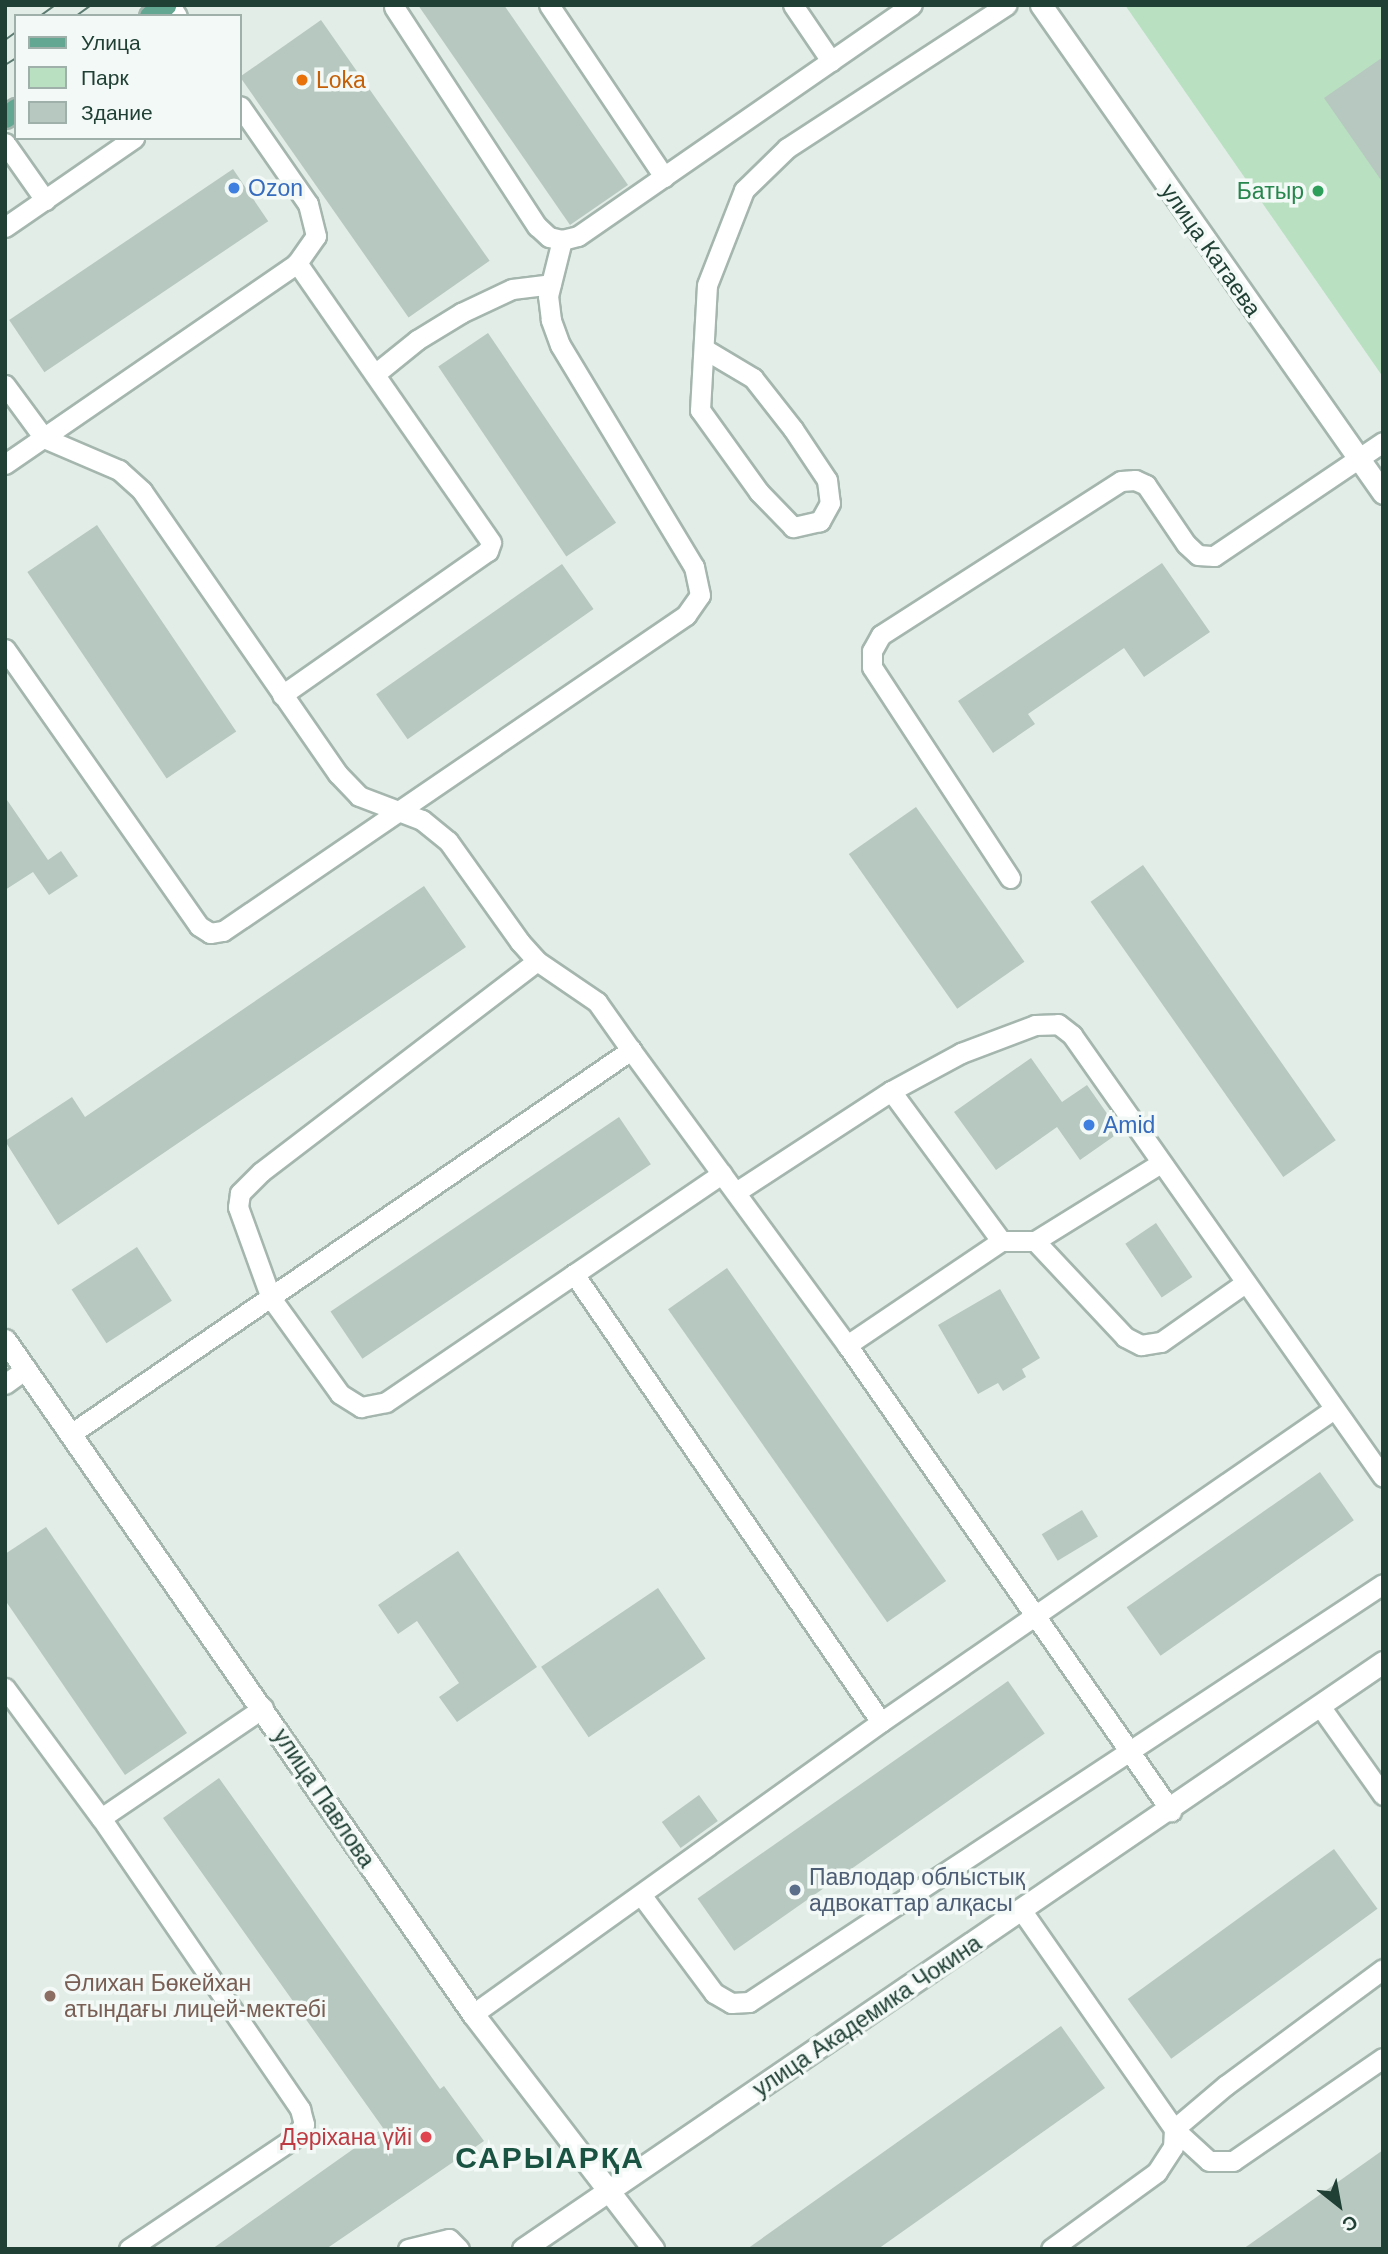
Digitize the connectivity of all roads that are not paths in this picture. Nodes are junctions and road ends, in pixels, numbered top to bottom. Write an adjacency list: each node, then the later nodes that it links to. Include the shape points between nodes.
1 (549, 5): 11 (lane)
2 (793, 5): 7 (lane)
3 (912, 5): 7 (lane)
4 (1006, 5): 17 (lane, via 788,148 744,190 707,285)
5 (1041, 5): 22 (street, улица Катаева)
6 (394, 7): 14 (lane, via 537,226 549,237)
7 (831, 61): 11 (lane)
8 (242, 109): 15 (lane, via 308,204 316,236)
9 (131, 140): 12 (lane)
10 (5, 142): 12 (lane)
11 (664, 177): 14 (lane, via 578,236)
12 (45, 200): 13 (lane)
13 (5, 227)
14 (562, 240): 16 (lane)
15 (297, 263): 18 (lane); 20 (lane)
16 (551, 284): 18 (lane, via 512,289 461,313); 27 (lane, via 551,320 560,345 694,567 700,594 686,615)
17 (706, 350): 17 (lane, via 700,410 759,492 793,527 820,522 830,503 827,480 753,378)
18 (375, 374): 26 (lane, via 491,542 488,551)
19 (5, 384): 20 (lane)
20 (44, 438): 23 (lane); 26 (lane, via 118,470 142,491)
21 (1383, 442): 22 (lane)
22 (1358, 458): 24 (street, улица Катаева); 28 (lane, via 1214,556 1198,555 1186,544 1146,485 1121,481 881,635 872,651 872,667)
23 (5, 464)
24 (1383, 493)
25 (5, 649): 27 (lane, via 199,926 210,933 223,930)
26 (282, 695): 27 (lane, via 359,796)
27 (395, 812): 29 (lane, via 422,820 448,841)
28 (1010, 878)
29 (537, 961): 30 (lane, via 597,1002); 39 (lane, via 261,1172 240,1193 238,1207)
30 (631, 1050): 33 (lane); 39 (lane)
31 (891, 1091): 32 (lane, via 961,1053 1035,1025 1058,1024 1072,1035); 34 (lane); 35 (lane)
32 (1161, 1163): 36 (lane); 38 (lane)
33 (722, 1174): 34 (lane); 37 (lane)
34 (736, 1192): 41 (lane)
35 (1001, 1241): 36 (lane); 41 (lane)
36 (1035, 1241): 38 (lane, via 1110,1324 1141,1345 1179,1333)
37 (574, 1275): 39 (lane, via 372,1407 361,1407 340,1394); 53 (lane)
38 (1245, 1283): 44 (lane)
39 (271, 1298): 45 (lane)
40 (5, 1340): 42 (street, улица Павлова)
41 (847, 1345): 48 (lane)
42 (26, 1369): 43 (lane); 45 (street, улица Павлова)
43 (5, 1384)
44 (1334, 1409): 46 (lane); 48 (lane)
45 (72, 1433): 52 (street, улица Павлова)
46 (1383, 1477)
47 (1383, 1584): 54 (lane)
48 (1035, 1616): 53 (lane); 54 (lane)
49 (1383, 1662): 51 (street, улица Академика Чокина)
50 (5, 1688): 57 (lane)
51 (1320, 1706): 55 (lane); 56 (street, улица Академика Чокина)
52 (263, 1708): 57 (lane); 61 (street, улица Павлова)
53 (881, 1722): 58 (lane)
54 (1130, 1754): 56 (lane); 58 (lane, via 749,2002 731,2003 714,1993)
55 (1383, 1795)
56 (1171, 1811): 59 (street, улица Академика Чокина)
57 (101, 1818): 65 (lane, via 300,2109 303,2124 294,2138)
58 (642, 1896): 61 (lane)
59 (1022, 1911): 63 (lane); 64 (street, улица Академика Чокина)
60 (1383, 1969): 63 (lane)
61 (473, 2014): 64 (street, улица Павлова)
62 (1383, 2058): 63 (lane, via 1233,2161 1209,2161)
63 (1174, 2129): 70 (lane, via 1173,2147 1157,2172)
64 (610, 2188): 68 (street, улица Академика Чокина); 69 (street, улица Павлова)
65 (129, 2249)
66 (408, 2249): 67 (lane, via 449,2239)
67 (459, 2249)
68 (523, 2249)
69 (653, 2249)
70 (1051, 2249)

